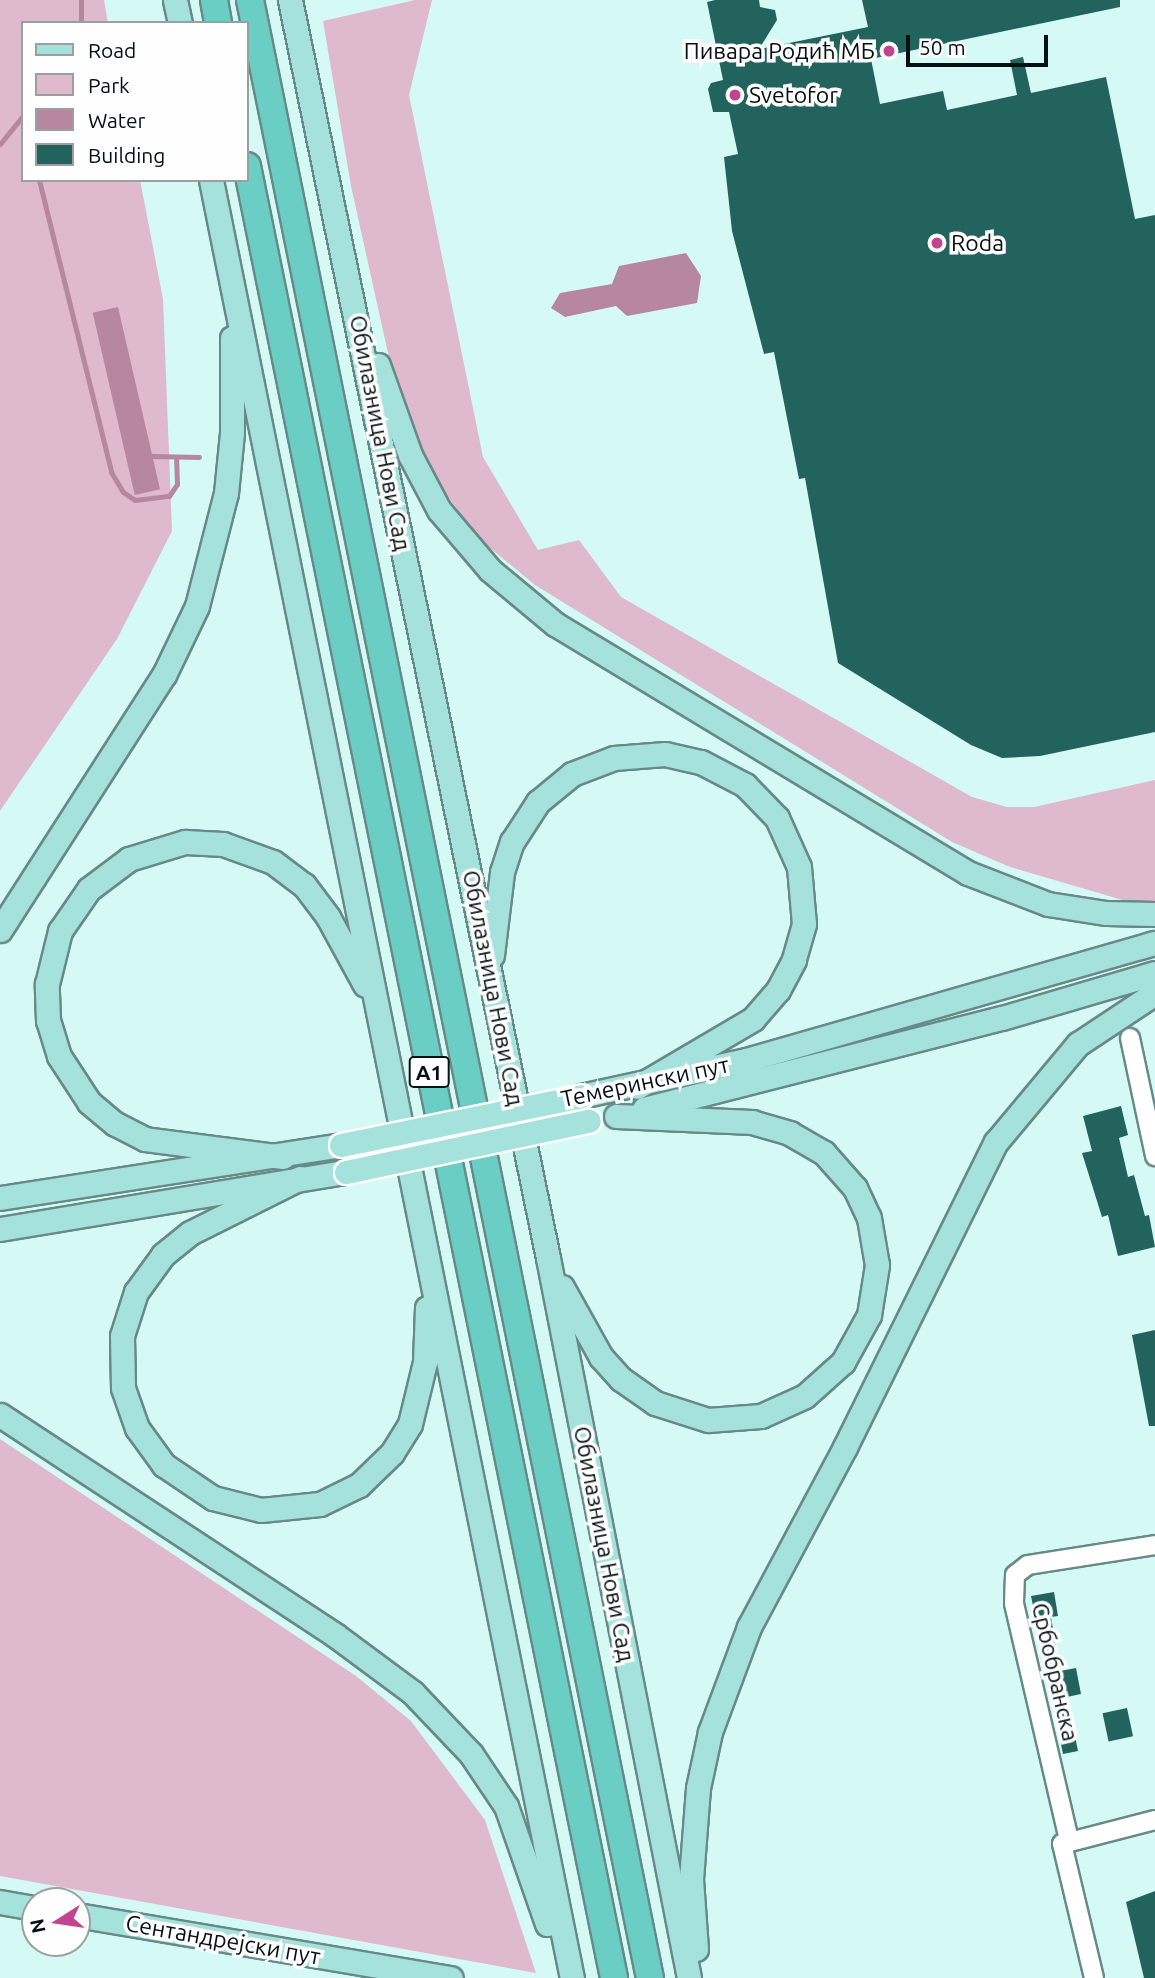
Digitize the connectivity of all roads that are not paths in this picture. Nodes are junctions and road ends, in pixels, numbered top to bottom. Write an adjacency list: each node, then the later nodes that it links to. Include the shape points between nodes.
1 (175, 0): 5 (main road)
2 (214, 0): 6 (highway)
3 (250, 0): 38 (highway, A1)
4 (290, 0): 10 (main road, Обилазница Нови Сад)
5 (180, 21)
6 (218, 21)
7 (248, 171): 37 (highway, A1)
8 (211, 182): 9 (main road)
9 (232, 289): 12 (main road, via 232,433 227,481 197,606 164,675); 17 (main road)
10 (356, 311): 11 (main road, via 410,455 439,510 490,570 555,624 968,873 1048,904 1106,913); 15 (main road, Обилазница Нови Сад)
11 (1155, 914)
12 (0, 930)
13 (1155, 943): 19 (main road, Темерински пут)
14 (1155, 973): 20 (main road, Темерински пут, via 1002,1018)
15 (490, 978): 19 (main road, via 500,881 512,842 538,802 561,782 596,763 648,753 701,762 745,785 776,818 799,867 804,924 794,960 778,990 753,1019); 26 (main road, Обилазница Нови Сад)
16 (1155, 993): 40 (main road, via 1078,1044 996,1142 845,1447 749,1627 710,1732 698,1787 691,1879)
17 (378, 1009): 22 (main road, via 318,901 281,868 239,848 185,842 148,851 100,879 69,914 54,948 46,1001 52,1038 77,1088 115,1124 145,1139); 27 (main road)
18 (1130, 1038): 21 (street)
19 (638, 1087): 22 (main road, Темерински пут, bridge)
20 (616, 1116): 23 (main road, Темерински пут, bridge); 26 (main road, via 752,1122 803,1139 835,1163 864,1204 876,1250 874,1294 858,1341 825,1381 774,1412 734,1420 684,1414 643,1396 611,1369 578,1321)
21 (1155, 1156)
22 (283, 1157): 24 (main road, Темерински пут)
23 (300, 1178): 25 (main road, Темерински пут); 27 (main road, via 176,1243 143,1280 130,1307 120,1348 126,1402 146,1442 187,1484 228,1504 275,1511 320,1504 370,1476 401,1440 417,1406 425,1362)
24 (0, 1198)
25 (0, 1229)
26 (548, 1258): 39 (main road, Обилазница Нови Сад)
27 (428, 1267): 35 (main road)
28 (0, 1415): 35 (main road, via 335,1635 436,1715 471,1754 506,1806 550,1934)
29 (1155, 1545): 31 (street, Србобранска, via 1028,1565 1015,1575 1014,1604)
30 (1155, 1820): 31 (street)
31 (1069, 1840): 41 (street, Србобранска, via 1062,1844)
32 (0, 1902): 33 (main road)
33 (21, 1906)
34 (91, 1917): 36 (main road, Сентандрејски пут)
35 (572, 1974)
36 (451, 1978)
37 (614, 1978)
38 (650, 1978)
39 (689, 1978)
40 (695, 1978)
41 (1094, 1978)

